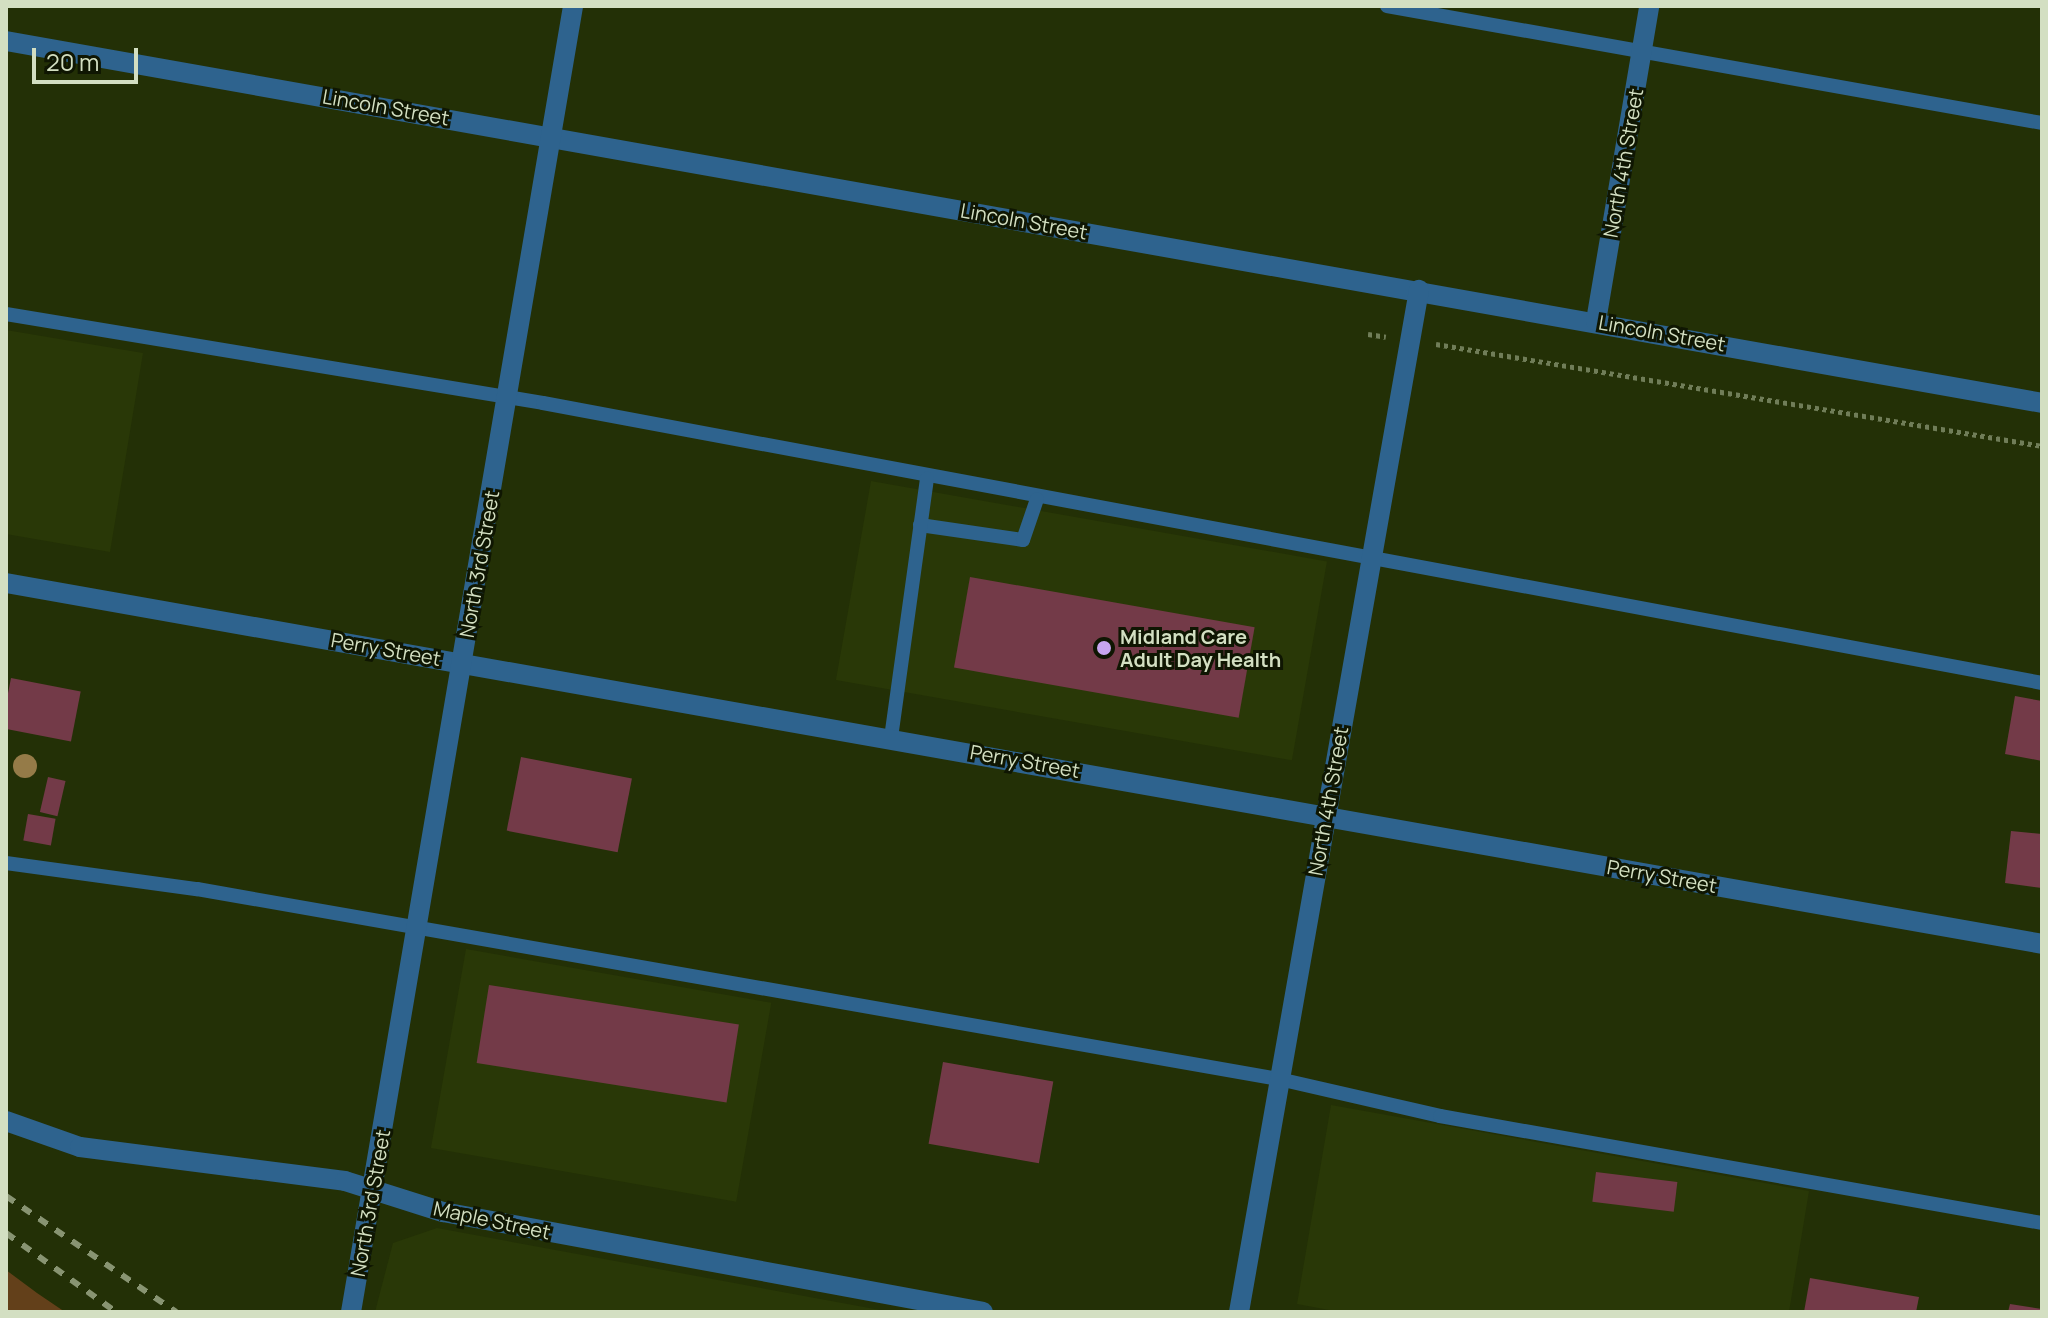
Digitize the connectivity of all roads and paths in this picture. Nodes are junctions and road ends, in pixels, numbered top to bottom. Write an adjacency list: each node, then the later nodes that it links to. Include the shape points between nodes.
1 (573, 6): 7 (street, North 3rd Street)
2 (1387, 6): 5 (lane)
3 (1649, 6): 5 (street, North 4th Street)
4 (6, 41): 7 (street, Lincoln Street)
5 (1641, 53): 6 (lane); 10 (street, North 4th Street)
6 (2042, 123)
7 (551, 137): 8 (street, Lincoln Street); 13 (street, North 3rd Street)
8 (1419, 290): 10 (street, Lincoln Street); 12 (street, North 4th Street)
9 (6, 314): 13 (lane)
10 (1596, 321): 14 (street, Lincoln Street)
11 (1368, 334): 12 (path)
12 (1411, 340): 15 (path); 19 (street, North 4th Street)
13 (507, 397): 16 (lane); 21 (street, North 3rd Street)
14 (2042, 403)
15 (2042, 446)
16 (927, 478): 17 (lane); 18 (lane)
17 (1037, 499): 18 (lane, via 1023,540); 19 (lane)
18 (920, 525): 23 (lane)
19 (1372, 561): 22 (lane); 24 (street, North 4th Street)
20 (6, 583): 21 (street, Perry Street)
21 (462, 662): 23 (street, Perry Street); 26 (street, North 3rd Street)
22 (2042, 683)
23 (891, 738): 24 (street, Perry Street)
24 (1325, 813): 27 (street, Perry Street); 28 (street, North 4th Street)
25 (6, 863): 26 (lane)
26 (417, 930): 28 (lane); 30 (street, North 3rd Street)
27 (2042, 944)
28 (1279, 1079): 31 (lane, via 1440,1116); 34 (street, North 4th Street)
29 (6, 1121): 30 (street, Maple Street, via 80,1147 208,1159)
30 (373, 1190): 32 (street, North 3rd Street); 33 (street, Maple Street, via 443,1212)
31 (2042, 1223)
32 (351, 1312)
33 (983, 1312)
34 (1239, 1312)

